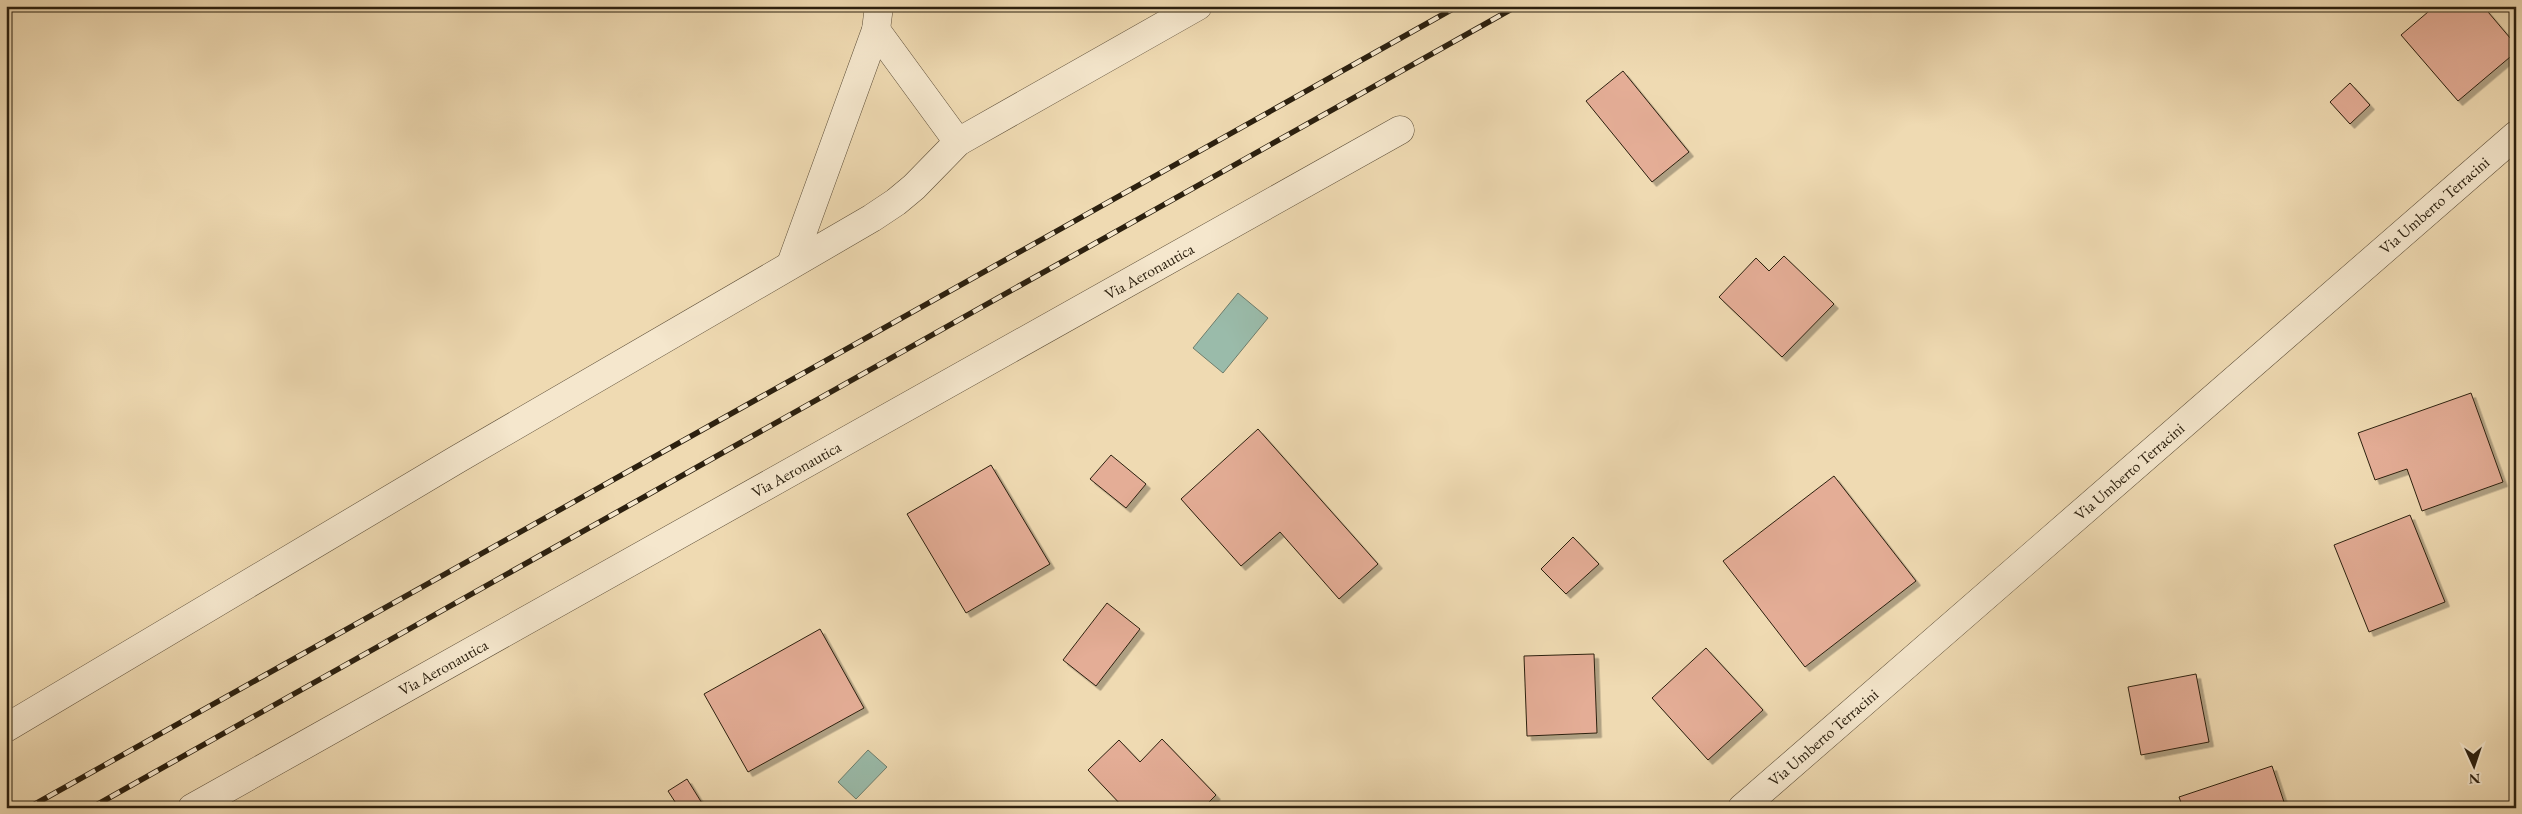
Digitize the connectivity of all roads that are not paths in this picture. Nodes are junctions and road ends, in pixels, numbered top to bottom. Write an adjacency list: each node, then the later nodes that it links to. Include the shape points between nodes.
1 (1198, 6): 5 (street)
2 (877, 18): 5 (street); 6 (street)
3 (1400, 130): 8 (street, Via Aeronautica)
4 (2516, 135): 9 (street, Via Umberto Terracini)
5 (958, 142): 6 (street, via 896,202)
6 (791, 264): 7 (street)
7 (6, 728)
8 (192, 808)
9 (1742, 808)

